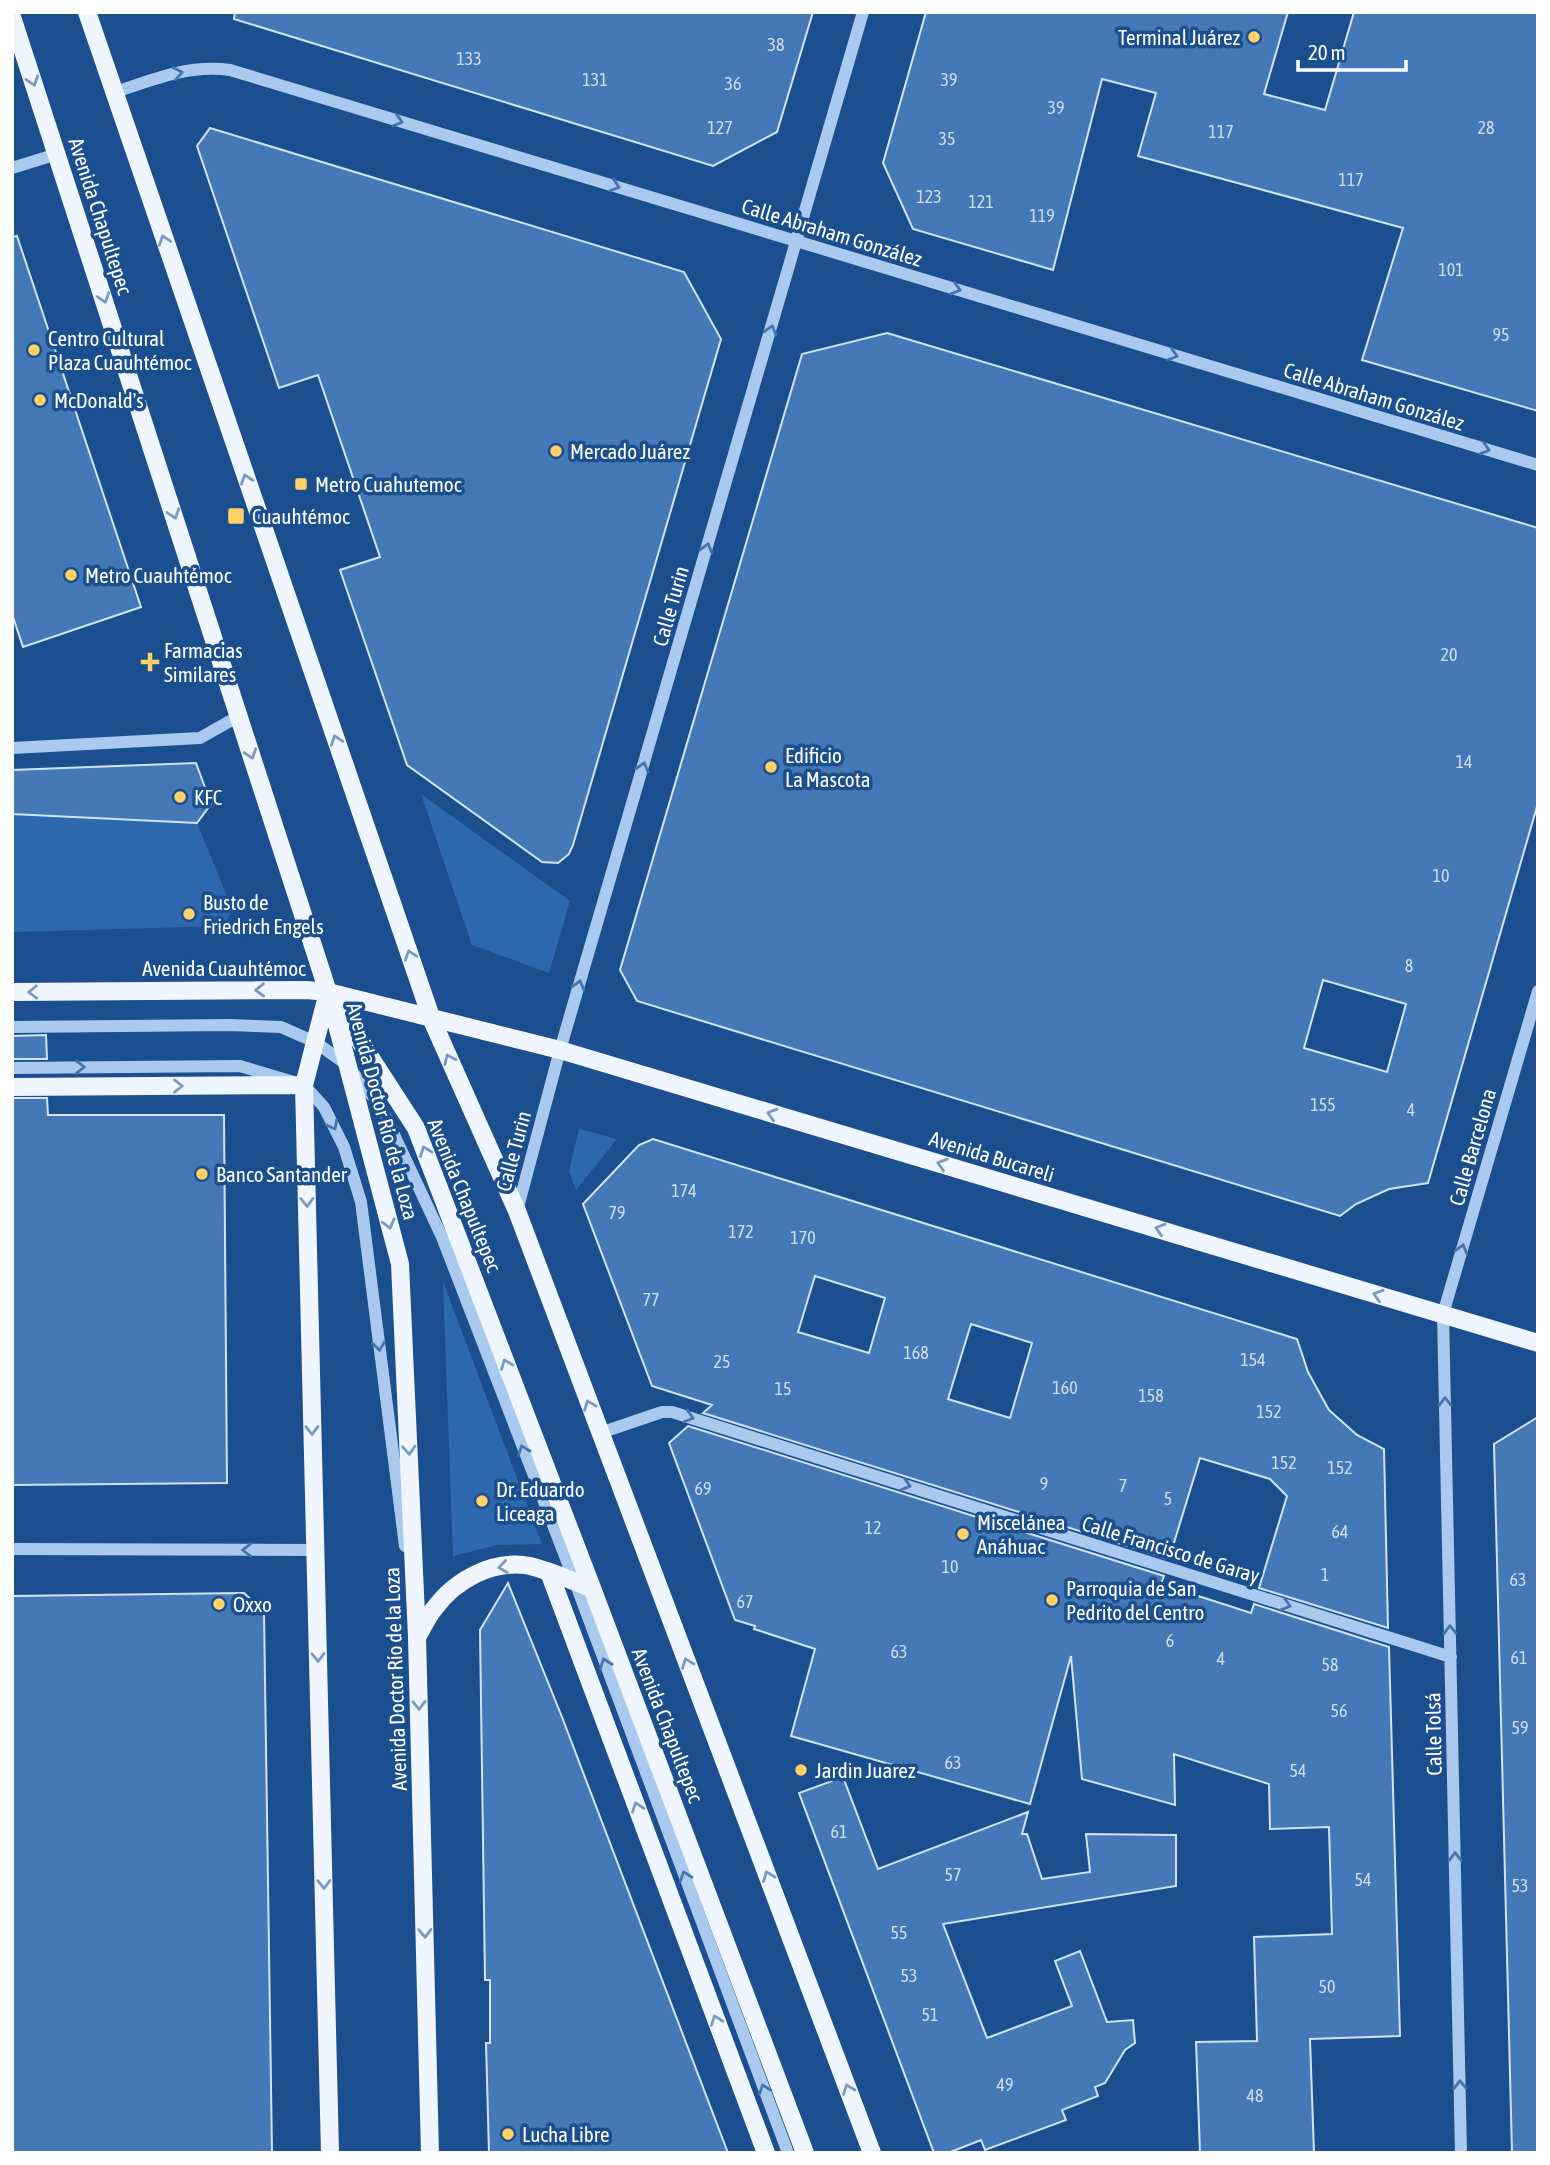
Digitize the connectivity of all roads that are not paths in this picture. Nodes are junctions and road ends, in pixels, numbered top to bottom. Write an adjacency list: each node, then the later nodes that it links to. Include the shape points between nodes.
1 (87, 12): 4 (main road, Avenida Chapultepec)
2 (863, 12): 7 (street, Calle Turin)
3 (12, 16): 5 (main road, Avenida Chapultepec, one-way to 5)
4 (113, 93): 7 (street, Calle Abraham González, one-way to 7, via 174,73 230,70); 14 (main road, Avenida Chapultepec, one-way to 4)
5 (57, 154): 6 (street); 9 (main road, Avenida Chapultepec, one-way to 9)
6 (12, 168)
7 (797, 241): 8 (street, Calle Abraham González, one-way to 8); 17 (street, Calle Turin, one-way to 7)
8 (1538, 465)
9 (239, 716): 10 (street, via 200,738); 13 (main road, Avenida Chapultepec, one-way to 13)
10 (12, 748)
11 (1538, 991): 23 (street, Calle Barcelona, one-way to 11)
12 (12, 992): 13 (main road, Avenida Cuauhtémoc, one-way to 12)
13 (328, 992): 14 (main road, Avenida Cuauhtémoc); 16 (main road, Avenida Doctor Río de la Loza); 18 (main road, Avenida Doctor Río de la Loza); 30 (main road, Avenida Chapultepec, one-way to 13, via 416,1128)
14 (432, 1020): 17 (main road, Avenida Bucareli); 22 (main road, Avenida Chapultepec, one-way to 14)
15 (12, 1027): 16 (street, via 281,1027)
16 (315, 1042): 18 (street); 20 (main road, Avenida Doctor Río de la Loza)
17 (560, 1051): 22 (street, Calle Turin); 23 (main road, Avenida Bucareli, one-way to 17)
18 (346, 1064): 29 (street, one-way to 18, via 442,1237 381,1107); 31 (main road, Avenida Doctor Río de la Loza, one-way to 31, via 400,1264)
19 (12, 1068): 20 (street, one-way to 20, via 240,1066)
20 (304, 1085): 21 (main road, one-way to 20); 27 (main road, Avenida Doctor Río de la Loza, one-way to 27); 31 (street, one-way to 31, via 324,1107 344,1147 360,1202)
21 (12, 1087)
22 (517, 1211): 25 (main road, Avenida Chapultepec, one-way to 22)
23 (1443, 1314): 24 (main road, Avenida Bucareli); 32 (street, Calle Tolsá, one-way to 23)
24 (1538, 1343)
25 (600, 1433): 32 (street, Calle Francisco de Garay, one-way to 32, via 673,1412); 38 (main road, Avenida Chapultepec, one-way to 25)
26 (12, 1549): 27 (street, one-way to 26)
27 (316, 1550): 33 (main road, Avenida Doctor Río de la Loza, one-way to 33)
28 (549, 1572): 29 (main road); 31 (main road, one-way to 31, via 510,1565 482,1570 434,1608); 35 (main road, one-way to 28)
29 (575, 1582): 30 (main road); 36 (street, one-way to 29)
30 (592, 1587): 37 (main road, Avenida Chapultepec)
31 (417, 1637): 34 (main road, Avenida Doctor Río de la Loza, one-way to 34)
32 (1451, 1657): 39 (street, Calle Tolsá, one-way to 32)
33 (330, 2153)
34 (430, 2153)
35 (766, 2153)
36 (788, 2153)
37 (805, 2153)
38 (872, 2153)
39 (1461, 2153)

